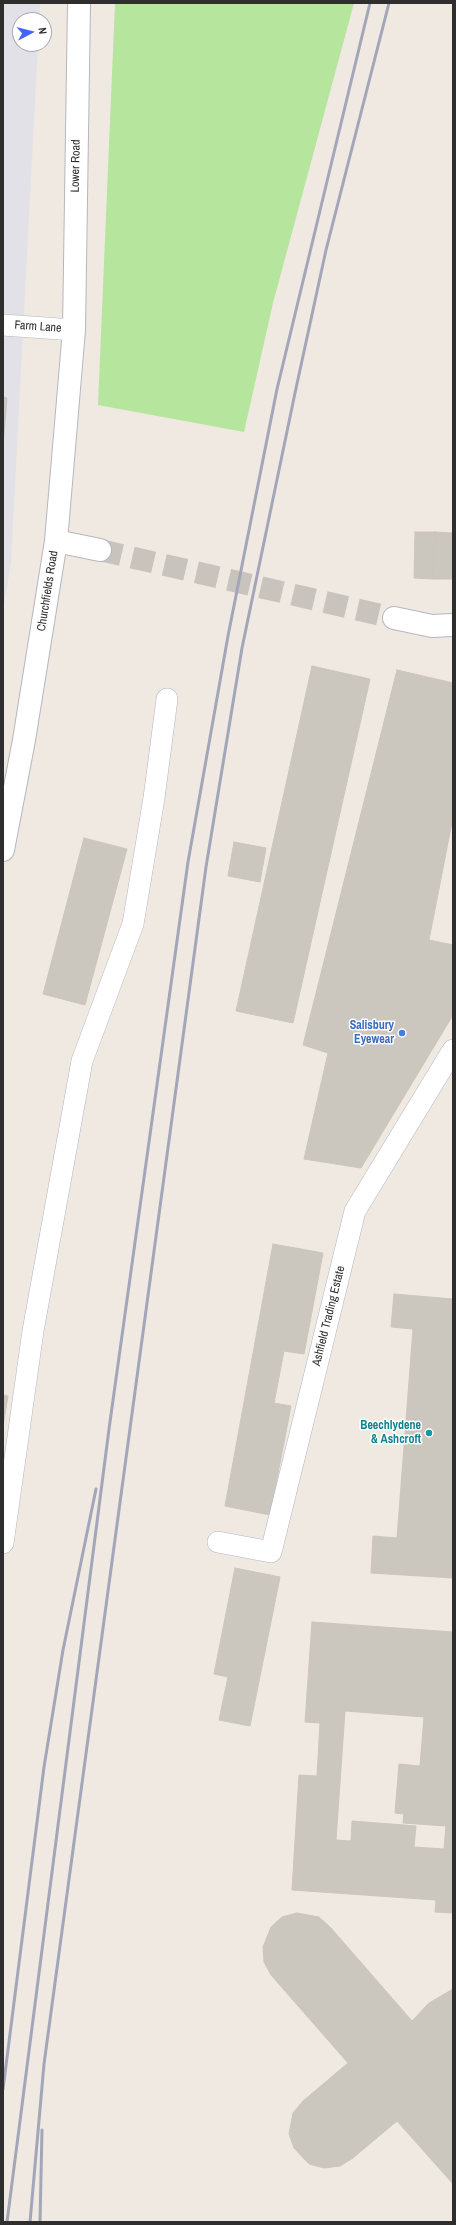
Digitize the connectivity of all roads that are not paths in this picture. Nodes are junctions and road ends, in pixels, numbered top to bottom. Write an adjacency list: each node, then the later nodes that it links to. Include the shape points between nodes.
1 (79, 3): 3 (street, Lower Road)
2 (3, 324): 3 (lane, Farm Lane)
3 (74, 330): 4 (street, Churchfields Road)
4 (56, 540): 5 (street); 9 (street, Churchfields Road)
5 (100, 550)
6 (394, 618): 7 (street, via 432,626)
7 (453, 625)
8 (167, 699): 12 (lane, via 133,924 82,1061 33,1331)
9 (3, 850)
10 (453, 1050): 11 (lane, Ashfield Trading Estate, via 354,1211 271,1552)
11 (218, 1542)
12 (3, 1543)

